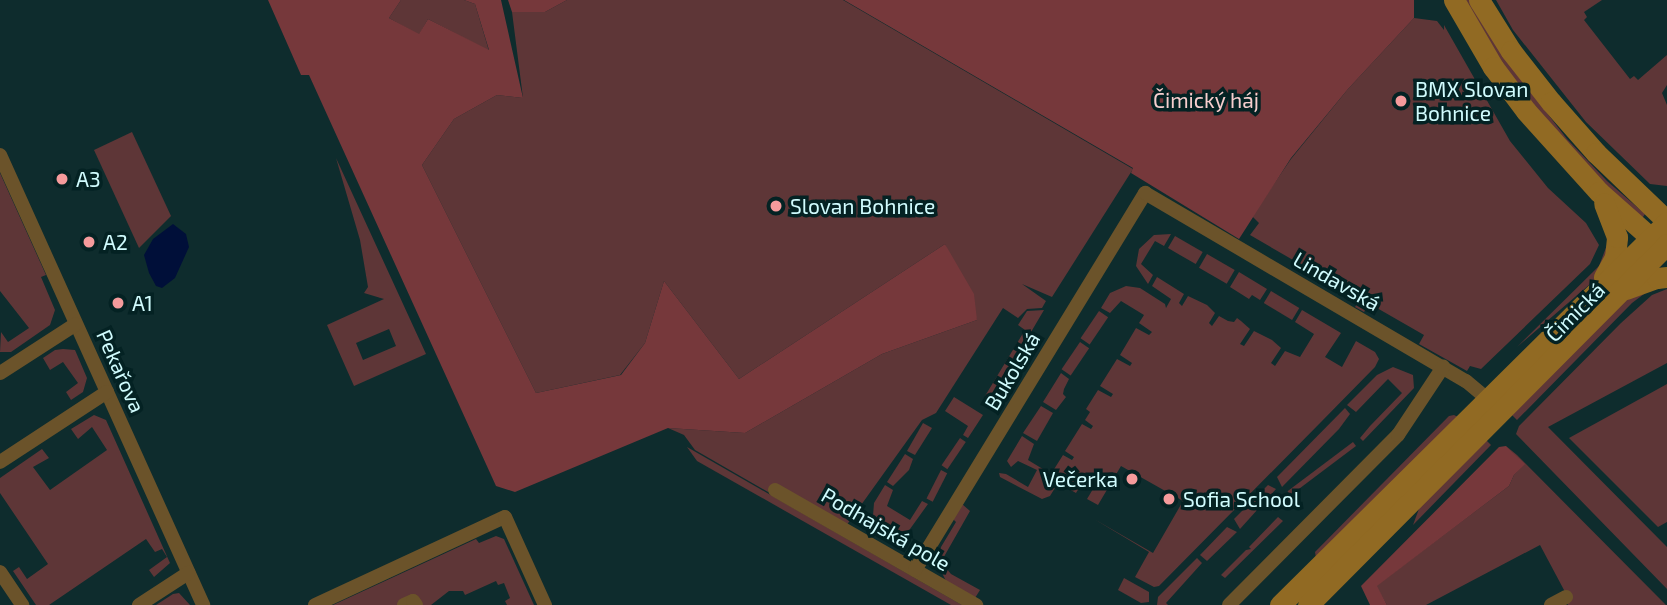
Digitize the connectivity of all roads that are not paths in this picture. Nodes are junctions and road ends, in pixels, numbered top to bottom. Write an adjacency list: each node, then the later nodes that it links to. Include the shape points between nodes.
1 (1454, 0): 4 (street, via 1493,67 1526,111)
2 (1479, 0): 6 (street, via 1551,102)
3 (0, 155): 11 (street, Pekařova)
4 (1599, 192): 7 (street); 10 (street, via 1618,237 1615,257)
5 (1145, 193): 12 (street, Lindavská); 18 (street, Bukolská)
6 (1667, 222): 7 (street)
7 (1662, 246): 9 (street, Čimická); 10 (street, Čimická)
8 (1667, 277): 9 (street)
9 (1625, 289): 15 (street, Čimická)
10 (1589, 298): 15 (street, Čimická)
11 (76, 324): 13 (street); 14 (street, Pekařova)
12 (1443, 367): 15 (street, Lindavská); 30 (street, via 1398,435)
13 (0, 373)
14 (107, 392): 16 (street); 20 (street, Pekařova)
15 (1495, 406): 31 (street, Čimická); 32 (street, Čimická)
16 (0, 463)
17 (775, 490): 18 (street, Podhajská pole)
18 (915, 570): 29 (street, Podhajská pole)
19 (0, 572): 22 (street)
20 (188, 573): 23 (street); 24 (street, Pekařova)
21 (1566, 597): 33 (street)
22 (22, 605)
23 (139, 605)
24 (203, 605)
25 (314, 605): 28 (street, via 505,517)
26 (404, 605): 27 (street, via 413,601)
27 (416, 605)
28 (545, 605)
29 (976, 605)
30 (1229, 605)
31 (1280, 605)
32 (1308, 605)
33 (1551, 605)

